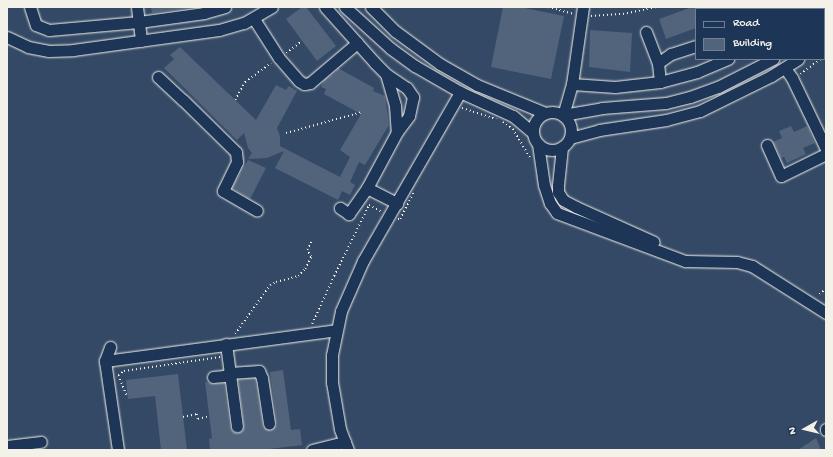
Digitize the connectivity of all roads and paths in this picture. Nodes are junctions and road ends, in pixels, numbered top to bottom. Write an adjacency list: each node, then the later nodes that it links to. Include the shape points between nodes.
1 (30, 7): 12 (street, via 36,26 50,30)
2 (137, 7): 12 (street)
3 (225, 7): 12 (street, via 204,13)
4 (272, 7): 11 (street)
5 (325, 7): 17 (street)
6 (345, 7): 31 (street, via 408,62)
7 (548, 7): 10 (path)
8 (656, 7): 10 (path, via 624,14)
9 (378, 9): 34 (street, via 395,31 440,64 477,86)
10 (582, 11): 30 (street)
11 (254, 19): 15 (street, via 219,30); 19 (street)
12 (139, 22): 15 (street)
13 (646, 32): 24 (street)
14 (7, 37): 15 (street, via 28,47 48,51)
15 (141, 41)
16 (302, 41): 19 (path)
17 (356, 43): 19 (street, via 308,84 299,81); 26 (street)
18 (695, 46): 24 (street, via 671,54)
19 (279, 58): 32 (path, via 245,82)
20 (726, 60): 29 (street, via 697,72)
21 (771, 60): 35 (street, via 718,87 690,97 666,103 602,108)
22 (797, 60): 25 (street)
23 (820, 60): 28 (path)
24 (658, 63): 29 (street)
25 (785, 68): 39 (street, via 700,111); 43 (street)
26 (386, 74): 36 (street); 36 (street, via 407,88 413,97 409,116)
27 (158, 77): 48 (street, via 236,152 237,162 223,191)
28 (795, 77)
29 (660, 82): 30 (street, via 615,87)
30 (572, 84): 35 (street)
31 (460, 92): 38 (street, via 512,116); 46 (street)
32 (235, 100)
33 (362, 112): 37 (path)
34 (545, 112): 35 (street); 38 (street, via 535,121)
35 (563, 115): 39 (street, via 570,125)
36 (397, 132): 45 (street)
37 (286, 133)
38 (533, 133): 40 (street)
39 (570, 138): 42 (street)
40 (538, 144): 42 (street, via 550,150); 50 (street, via 544,185 550,203 557,213)
41 (767, 145): 44 (street, via 781,176)
42 (562, 147): 50 (street, via 558,192 563,200 669,249)
43 (826, 149)
44 (826, 154)
45 (367, 188): 46 (street); 47 (street, via 348,214)
46 (397, 203): 54 (street, via 349,290)
47 (340, 208)
48 (257, 211)
49 (311, 242): 55 (path, via 307,250 310,257 305,269 298,276 270,285)
50 (685, 260): 53 (street, via 737,262 752,266)
51 (826, 289): 52 (path)
52 (819, 294)
53 (826, 313)
54 (336, 330): 55 (street); 68 (street, via 332,355 332,382 336,414)
55 (226, 344): 58 (street); 59 (street)
56 (110, 347): 58 (street)
57 (224, 357): 61 (path, via 124,371 118,375)
58 (105, 361): 70 (street)
59 (230, 373): 60 (street); 64 (street, via 259,371); 65 (street)
60 (213, 377)
61 (126, 395)
62 (209, 416): 63 (path, via 198,419 197,414)
63 (183, 418)
64 (269, 423)
65 (237, 426)
66 (41, 442): 69 (street)
67 (7, 446): 69 (street)
68 (347, 446): 71 (street)
69 (22, 447)
70 (118, 450)
71 (312, 450)

